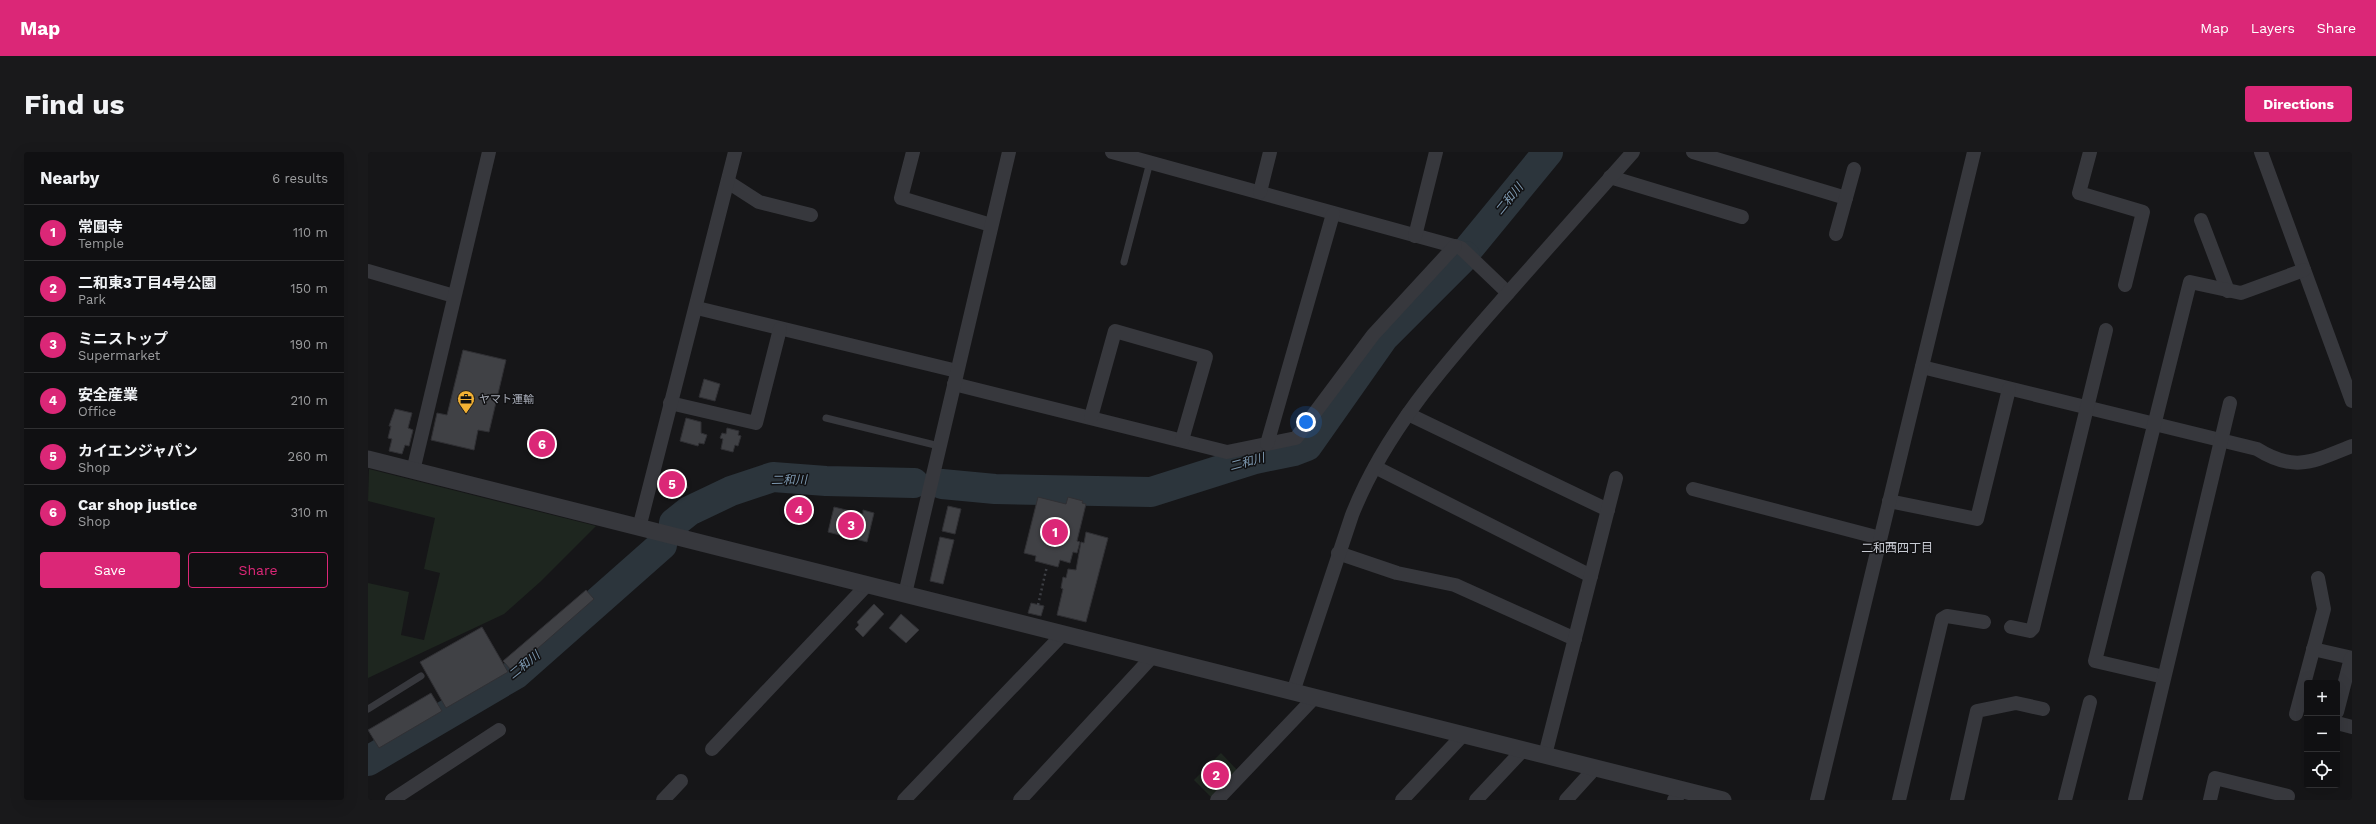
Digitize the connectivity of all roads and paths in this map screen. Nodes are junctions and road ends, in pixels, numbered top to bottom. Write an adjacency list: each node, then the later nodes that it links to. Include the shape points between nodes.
1 (490, 152): 33 (street)
2 (735, 152): 16 (street)
3 (913, 152): 23 (street, via 901,198)
4 (1009, 152): 23 (street)
5 (1112, 152): 13 (street)
6 (1270, 152): 17 (street)
7 (1436, 152): 25 (street)
8 (1633, 152): 15 (street)
9 (1693, 152): 18 (street)
10 (1974, 152): 37 (street)
11 (2090, 152): 30 (street, via 2079,193 2144,212)
12 (2261, 152): 28 (street)
13 (1150, 162): 17 (street); 27 (lane)
14 (1854, 169): 18 (street)
15 (1610, 177): 21 (street); 32 (street)
16 (728, 182): 20 (street, via 759,202); 34 (street)
17 (1260, 192): 19 (street)
18 (1846, 198): 24 (street)
19 (1333, 214): 25 (street); 50 (street)
20 (811, 215)
21 (1742, 217)
22 (2201, 220): 31 (street)
23 (991, 225): 38 (street)
24 (1836, 234)
25 (1415, 236): 26 (street)
26 (1463, 251): 32 (street); 50 (street, via 1373,335 1296,438)
27 (1124, 262)
28 (2304, 270): 31 (street, via 2240,293); 40 (street)
29 (369, 274): 33 (street)
30 (2125, 285)
31 (2228, 291): 47 (street, via 2190,282)
32 (1508, 293): 44 (street, via 1445,363)
33 (454, 296): 55 (street)
34 (697, 308): 35 (street); 41 (street)
35 (780, 329): 38 (street); 41 (street, via 756,423)
36 (2106, 330): 43 (street)
37 (1922, 367): 39 (street); 58 (street)
38 (955, 377): 45 (street); 51 (street)
39 (2009, 389): 43 (street); 58 (street, via 1977,519)
40 (2352, 401)
41 (670, 403): 60 (street)
42 (2230, 403): 49 (street)
43 (2087, 408): 47 (street); 70 (street, via 2033,628 2030,631)
44 (1408, 414): 54 (street); 59 (street)
45 (1091, 417): 48 (street); 48 (street, via 1115,331 1206,357)
46 (826, 418): 51 (lane)
47 (2154, 425): 49 (street); 77 (street, via 2095,660)
48 (1182, 440): 50 (street, via 1227,452)
49 (2221, 440): 52 (street, via 2299,464); 77 (street)
50 (1267, 444)
51 (939, 446): 67 (street)
52 (2352, 446)
53 (368, 459): 55 (street)
54 (1375, 467): 62 (street, via 1360,495); 64 (street)
55 (413, 470): 60 (street)
56 (1616, 478): 59 (street)
57 (1693, 489): 61 (street)
58 (1889, 500): 61 (street)
59 (1608, 510): 64 (street)
60 (639, 528): 66 (street)
61 (1880, 538): 104 (street)
62 (1338, 553): 72 (street, via 1397,573 1455,585); 78 (street)
63 (1047, 566): 68 (path)
64 (1591, 576): 72 (street)
65 (2318, 578): 73 (street, via 2324,610)
66 (867, 585): 67 (street); 89 (street)
67 (905, 594): 71 (street)
68 (1038, 604)
69 (1984, 622): 105 (street, via 1947,616 1942,619)
70 (2011, 627)
71 (1063, 634): 74 (street); 97 (street)
72 (1575, 639): 91 (street)
73 (2313, 649): 75 (street); 84 (street)
74 (1152, 657): 78 (street); 98 (street)
75 (2352, 658): 80 (street)
76 (421, 676): 82 (lane)
77 (2164, 677): 108 (street)
78 (1293, 692): 79 (street)
79 (1314, 698): 88 (street); 99 (street)
80 (2340, 701)
81 (2090, 702): 107 (street)
82 (368, 709)
83 (2043, 709): 106 (street, via 2016,703 1977,711)
84 (2296, 714)
85 (2340, 724): 86 (street)
86 (2352, 728)
87 (499, 730): 95 (street)
88 (1462, 735): 90 (street); 100 (street)
89 (712, 749)
90 (1523, 750): 91 (street); 101 (street)
91 (1545, 755): 92 (street)
92 (1595, 768): 94 (street); 102 (street)
93 (681, 781): 96 (street)
94 (1679, 795): 103 (street)
95 (392, 800)
96 (663, 800)
97 (904, 800)
98 (1020, 800)
99 (1217, 800)
100 (1402, 800)
101 (1476, 800)
102 (1566, 800)
103 (1722, 800)
104 (1817, 800)
105 (1899, 800)
106 (1957, 800)
107 (2065, 800)
108 (2135, 800)
109 (2210, 800): 110 (street, via 2215,778 2288,796)
110 (2287, 800)

